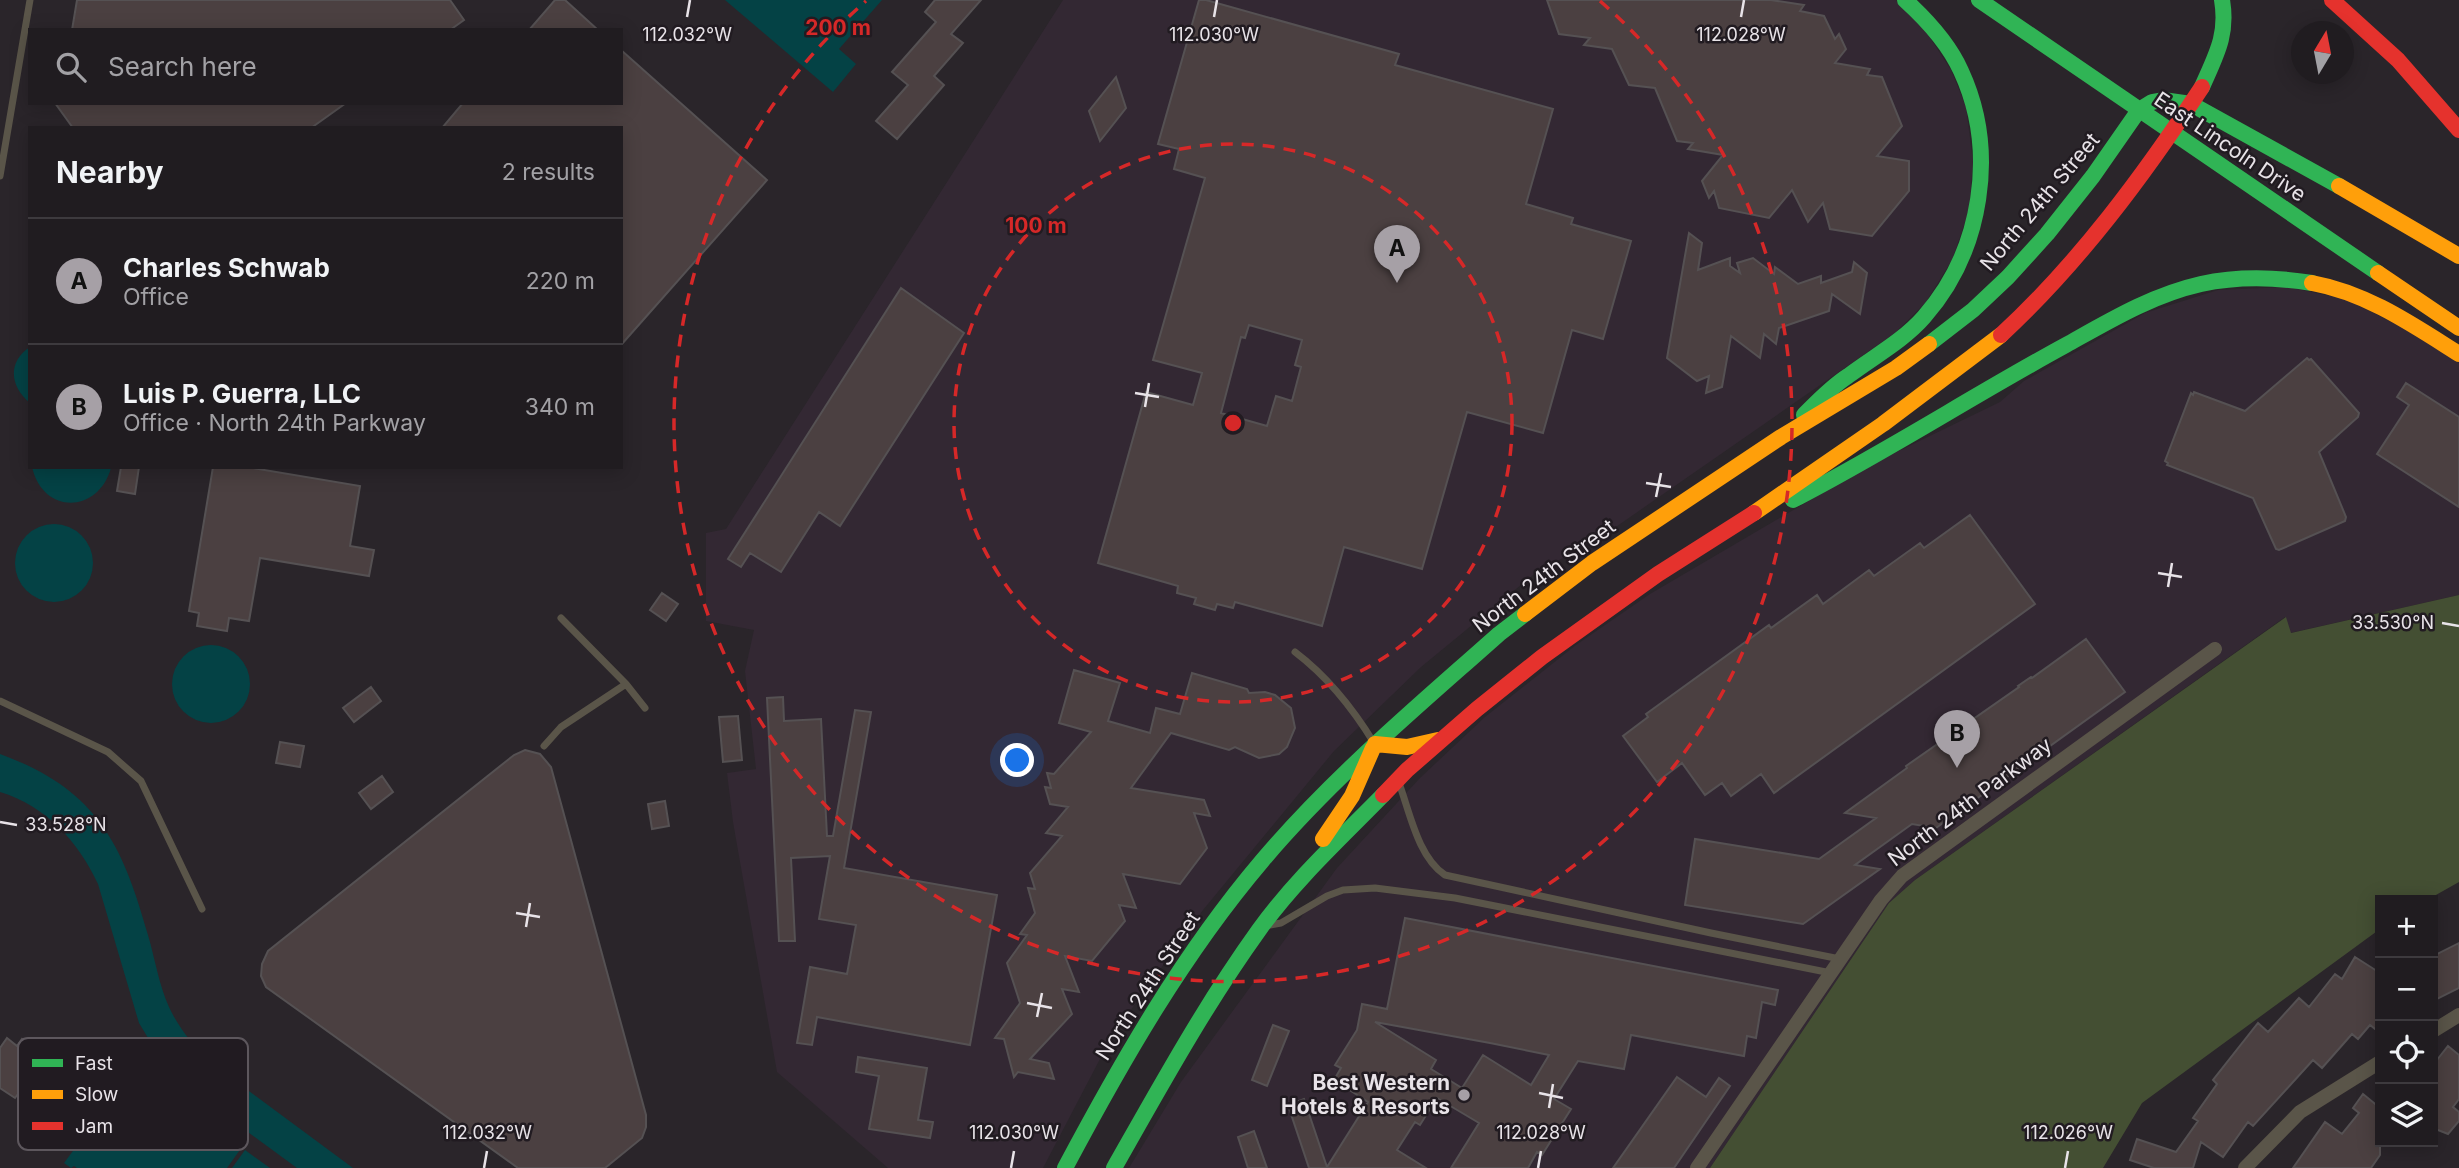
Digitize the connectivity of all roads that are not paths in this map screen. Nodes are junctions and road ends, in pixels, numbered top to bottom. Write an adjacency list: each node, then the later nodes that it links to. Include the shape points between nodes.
1 (30, 0): 10 (lane)
2 (1905, 0): 14 (main road, via 1939,36 1968,90 1978,130 1981,173 1970,237 1954,274 1925,316 1834,386)
3 (1979, 0): 7 (main road, East Lincoln Drive)
4 (2222, 0): 6 (main road, via 2222,43)
5 (2332, 0): 9 (main road, via 2398,60)
6 (2191, 104): 7 (main road, via 2163,100); 8 (main road); 11 (main road)
7 (2139, 110): 8 (main road, East Lincoln Drive); 14 (main road, North 24th Street, via 2046,234 1973,310 1896,368)
8 (2170, 130): 12 (main road, East Lincoln Drive); 15 (main road, via 2101,228 2033,306 1993,343)
9 (2459, 130)
10 (0, 176)
11 (2459, 256)
12 (2459, 328)
13 (2459, 354): 15 (main road, via 2394,314 2319,284 2241,278 2201,284 2154,299 2101,325 1828,483)
14 (1781, 437): 23 (main road, North 24th Street, via 1592,563 1499,634)
15 (1740, 523): 22 (main road, via 1601,614)
16 (561, 618): 19 (lane)
17 (2215, 649): 29 (street, North 24th Parkway, via 1902,876)
18 (1295, 652): 23 (lane, via 1340,694)
19 (626, 684): 21 (lane); 24 (lane, via 561,727)
20 (0, 701): 27 (lane, via 108,752 141,781)
21 (645, 708)
22 (1441, 740): 23 (main road, via 1407,747); 25 (main road)
23 (1374, 744): 26 (main road, via 1350,802 1295,875); 34 (main road, North 24th Street, via 1301,817 1234,895 1144,1026)
24 (544, 746)
25 (1397, 780): 26 (main road); 29 (lane, via 1423,850 1445,876)
26 (1282, 902): 28 (main road)
27 (202, 909)
28 (1263, 926): 30 (lane, via 1281,923 1335,892 1375,888 1455,898); 35 (main road, via 1185,1044)
29 (1841, 959): 30 (street, North 24th Parkway)
30 (1831, 973): 36 (street, North 24th Parkway)
31 (2459, 1016): 32 (street)
32 (2438, 1028)
33 (2375, 1065): 37 (street, via 2300,1112)
34 (1065, 1168)
35 (1114, 1168)
36 (1698, 1168)
37 (2245, 1168)

